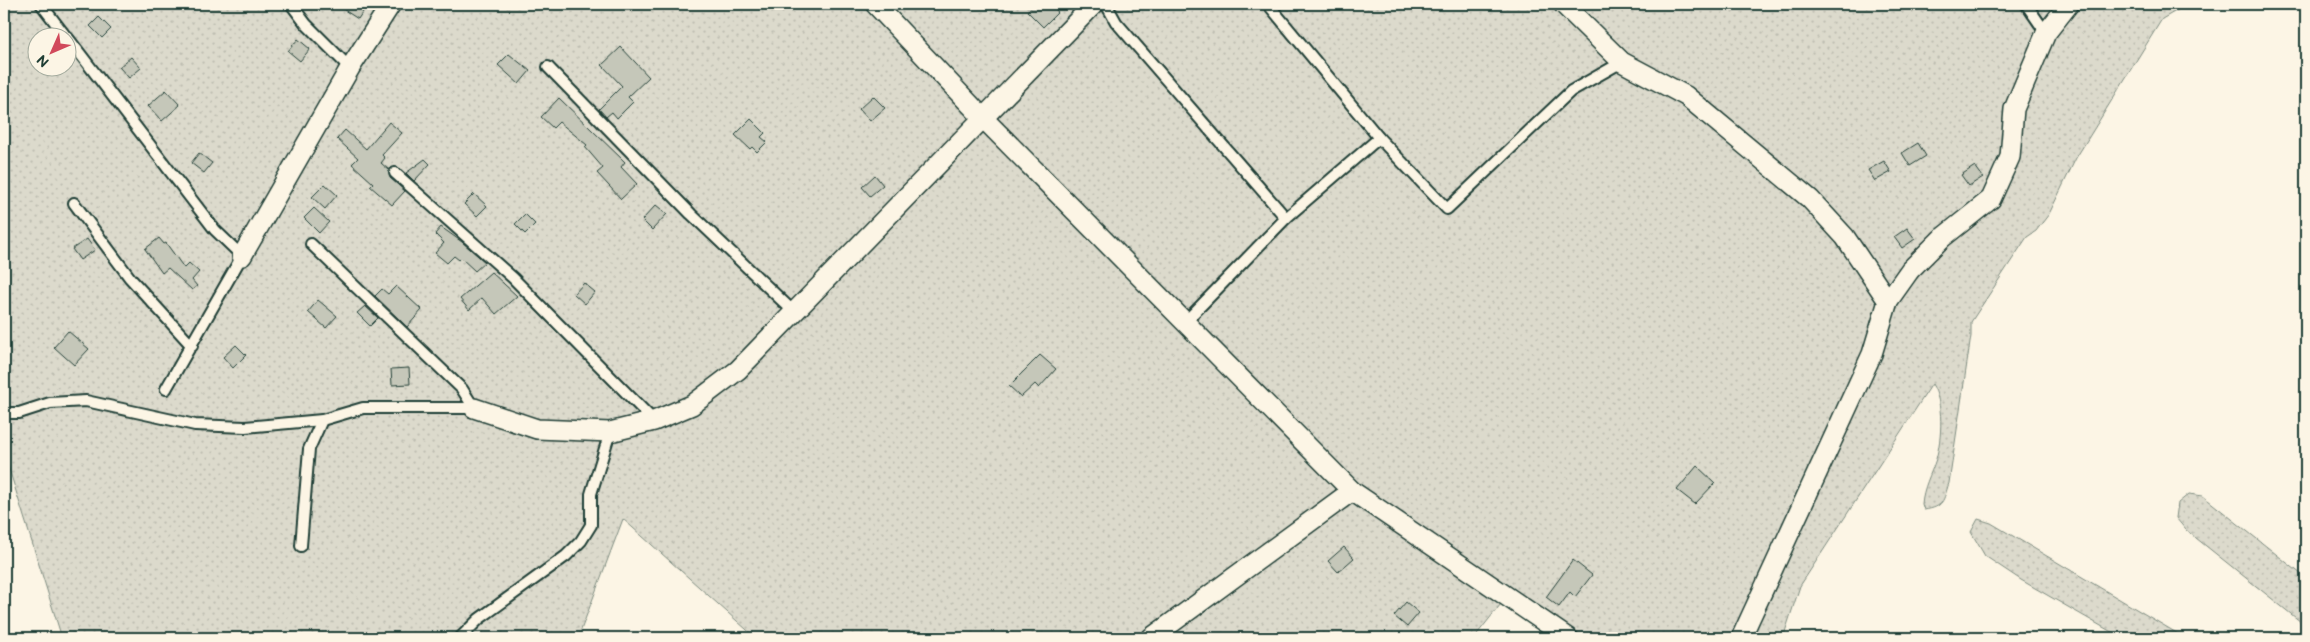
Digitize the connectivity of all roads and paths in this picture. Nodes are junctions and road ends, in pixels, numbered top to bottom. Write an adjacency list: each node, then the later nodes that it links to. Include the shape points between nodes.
1 (41, 4): 11 (lane)
2 (291, 4): 16 (lane, via 306,24)
3 (391, 4): 16 (street)
4 (875, 4): 17 (street)
5 (1094, 4): 17 (street)
6 (1106, 4): 21 (lane, via 1116,22)
7 (1268, 4): 18 (lane)
8 (1563, 4): 14 (street)
9 (2026, 4): 12 (lane)
10 (2069, 4): 12 (street)
11 (59, 28)
12 (2046, 34): 24 (street, via 2014,109 2010,157 1991,199 1942,238 1910,270)
13 (78, 52): 23 (lane, via 215,230)
14 (1622, 62): 18 (lane, via 1571,92 1447,209); 24 (street, via 1686,96 1810,199 1845,237)
15 (548, 67): 25 (lane, via 691,214)
16 (350, 68): 23 (street)
17 (982, 117): 25 (street); 26 (street)
18 (1379, 138): 21 (lane)
19 (395, 173): 32 (lane, via 513,278)
20 (74, 203): 27 (lane, via 130,278)
21 (1286, 218): 26 (lane)
22 (311, 244): 29 (lane, via 462,389)
23 (242, 256): 27 (lane)
24 (1888, 300): 39 (street, via 1872,354)
25 (794, 312): 32 (street, via 738,370 692,405)
26 (1186, 321): 34 (street)
27 (192, 346): 28 (lane)
28 (166, 389)
29 (474, 408): 31 (lane, via 363,408); 33 (street, via 537,429)
30 (4, 413): 31 (lane, via 19,413 50,403 86,401 195,425 245,428)
31 (322, 420): 35 (lane, via 309,449)
32 (654, 421): 33 (street)
33 (610, 432): 36 (lane, via 591,494 591,526 581,541 566,556 479,618)
34 (1352, 491): 37 (street); 38 (street)
35 (301, 546)
36 (460, 638)
37 (1151, 638)
38 (1568, 638)
39 (1741, 638)

